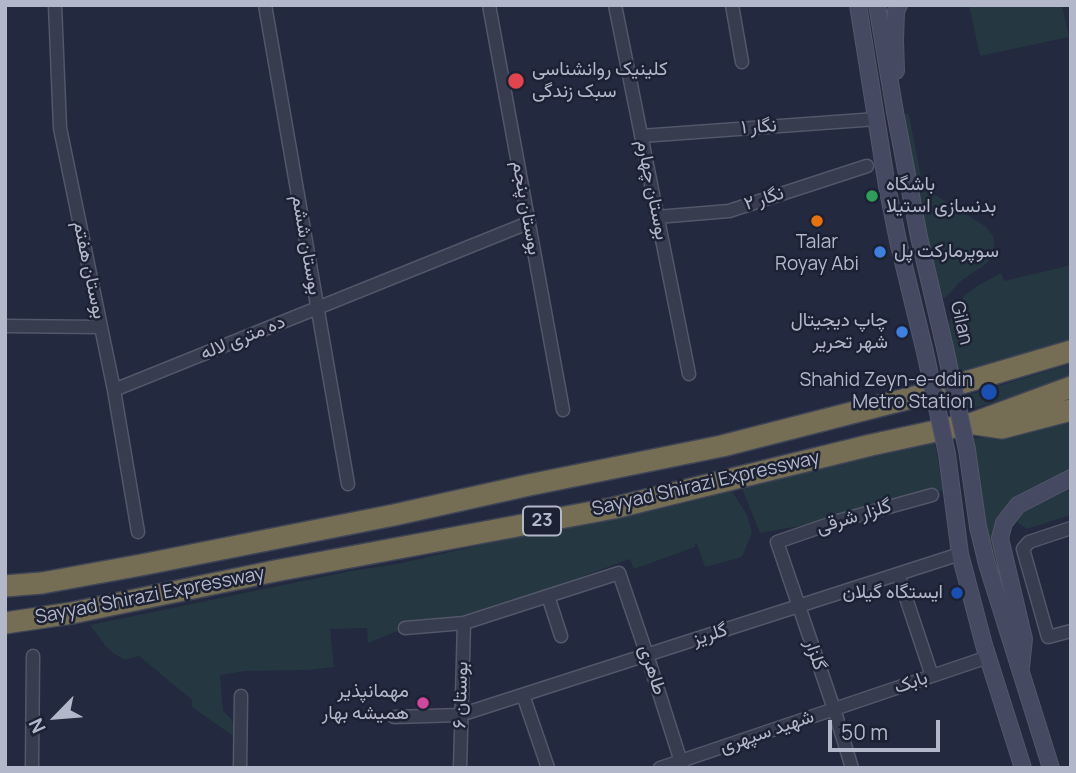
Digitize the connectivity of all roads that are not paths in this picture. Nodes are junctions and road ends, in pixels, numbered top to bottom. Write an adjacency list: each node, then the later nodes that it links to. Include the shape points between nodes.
1 (55, 5): 18 (street, بوستان هفتم, via 60,128)
2 (265, 5): 16 (street, بوستان ششم)
3 (489, 5): 15 (street, بوستان پنجم)
4 (615, 5): 12 (street, بوستان چهارم)
5 (732, 5): 9 (street)
6 (858, 5): 11 (main road)
7 (877, 5): 10 (main road, Gilan)
8 (899, 5): 10 (main road)
9 (742, 62)
10 (895, 112): 45 (main road, Gilan, bridge, via 967,450 982,545)
11 (877, 119): 12 (street, نگار ۱); 32 (main road, bridge, via 898,242 947,454)
12 (640, 136): 14 (street, بوستان چهارم)
13 (867, 166): 14 (street, نگار ۲, via 729,211)
14 (657, 217): 20 (street, بوستان چهارم)
15 (528, 223): 16 (street, ده متری لاله); 23 (street, بوستان پنجم)
16 (317, 308): 22 (street, ده متری لاله); 27 (street, بوستان ششم)
17 (5, 326): 18 (street)
18 (100, 327): 22 (street, بوستان هفتم)
19 (1071, 351): 34 (highway, Sayyad Shirazi Expressway / 23, via 722,446 221,549)
20 (689, 374)
21 (1071, 387): 25 (highway, Sayyad Shirazi Expressway / 23)
22 (114, 390): 30 (street, بوستان هفتم)
23 (563, 410)
24 (1071, 410): 25 (highway, via 1002,428)
25 (973, 423): 37 (highway, Sayyad Shirazi Expressway / 23, via 614,508)
26 (1071, 478): 45 (main road, via 1018,505 1004,523 1000,538 1024,639)
27 (348, 484)
28 (932, 495): 31 (street, گلزار شرقی)
29 (1071, 528): 40 (street, via 1030,542 1023,549 1048,638)
30 (138, 533)
31 (777, 542): 36 (street, گلزار)
32 (960, 554): 33 (street, گلریز); 44 (main road)
33 (898, 574): 36 (street, گلریز); 46 (street)
34 (5, 586)
35 (548, 596): 38 (street); 41 (street); 42 (street, طاهری, via 619,573)
36 (799, 606): 42 (street, گلریز); 49 (street, گلزار)
37 (5, 623)
38 (464, 623): 39 (street); 50 (street, بوستان ۶)
39 (405, 628)
40 (1071, 631)
41 (561, 636)
42 (647, 655): 47 (street, گلریز); 52 (street, طاهری)
43 (33, 656): 53 (street)
44 (988, 657): 46 (street, بابک); 59 (main road)
45 (1021, 673): 60 (main road, Gilan)
46 (932, 676): 49 (street, بابک)
47 (523, 695): 50 (street, گلریز); 56 (street)
48 (241, 696): 54 (street)
49 (834, 709): 52 (street, شهید سپهری); 58 (street, گلزار)
50 (460, 715): 51 (street, گلریز); 55 (street, بوستان ۶)
51 (394, 717)
52 (681, 764): 57 (street, شهید سپهری)
53 (32, 768)
54 (240, 768)
55 (460, 768)
56 (548, 768)
57 (660, 768)
58 (852, 768)
59 (1023, 768)
60 (1051, 768)

